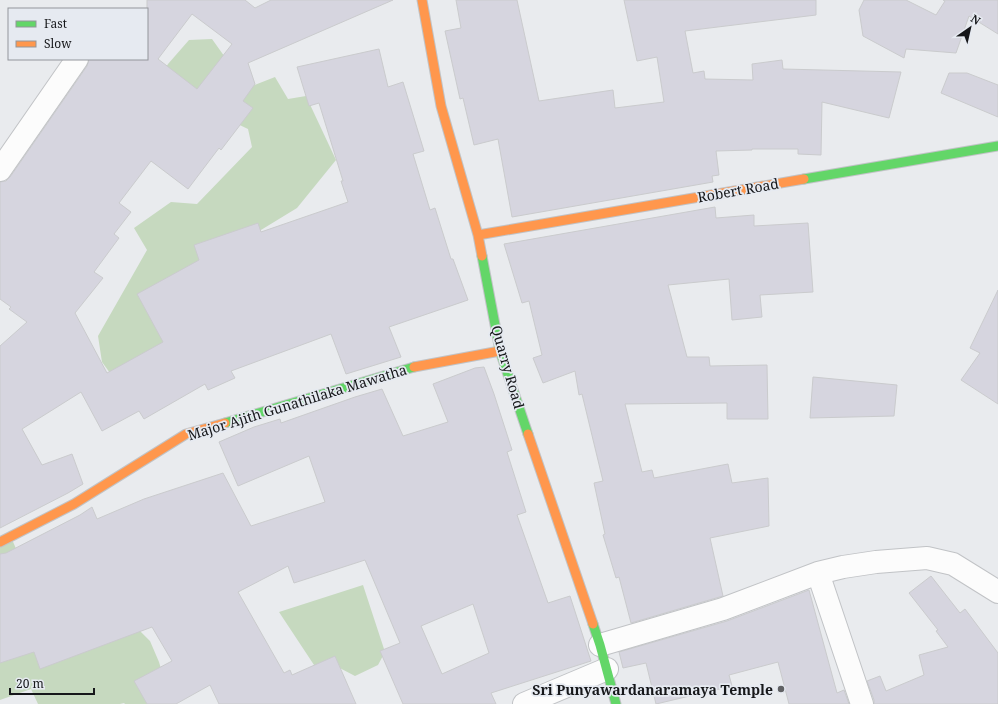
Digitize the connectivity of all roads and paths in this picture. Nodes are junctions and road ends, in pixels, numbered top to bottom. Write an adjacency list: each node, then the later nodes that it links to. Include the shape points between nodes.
1 (422, 0): 5 (street, Quarry Road, via 441,106)
2 (76, 60): 4 (street)
3 (998, 146): 5 (street, Robert Road)
4 (0, 170)
5 (478, 235): 6 (street, Quarry Road)
6 (500, 351): 7 (street, Major Ajith Gunathilaka Mawatha, via 420,365 186,434 74,504); 10 (street, Quarry Road)
7 (0, 542)
8 (818, 573): 9 (street, via 876,562 927,558 953,564); 10 (street, via 723,610); 14 (street)
9 (998, 592)
10 (600, 645): 11 (street, Quarry Road)
11 (606, 669): 12 (street); 13 (street, Quarry Road)
12 (524, 704)
13 (616, 704)
14 (862, 704)

